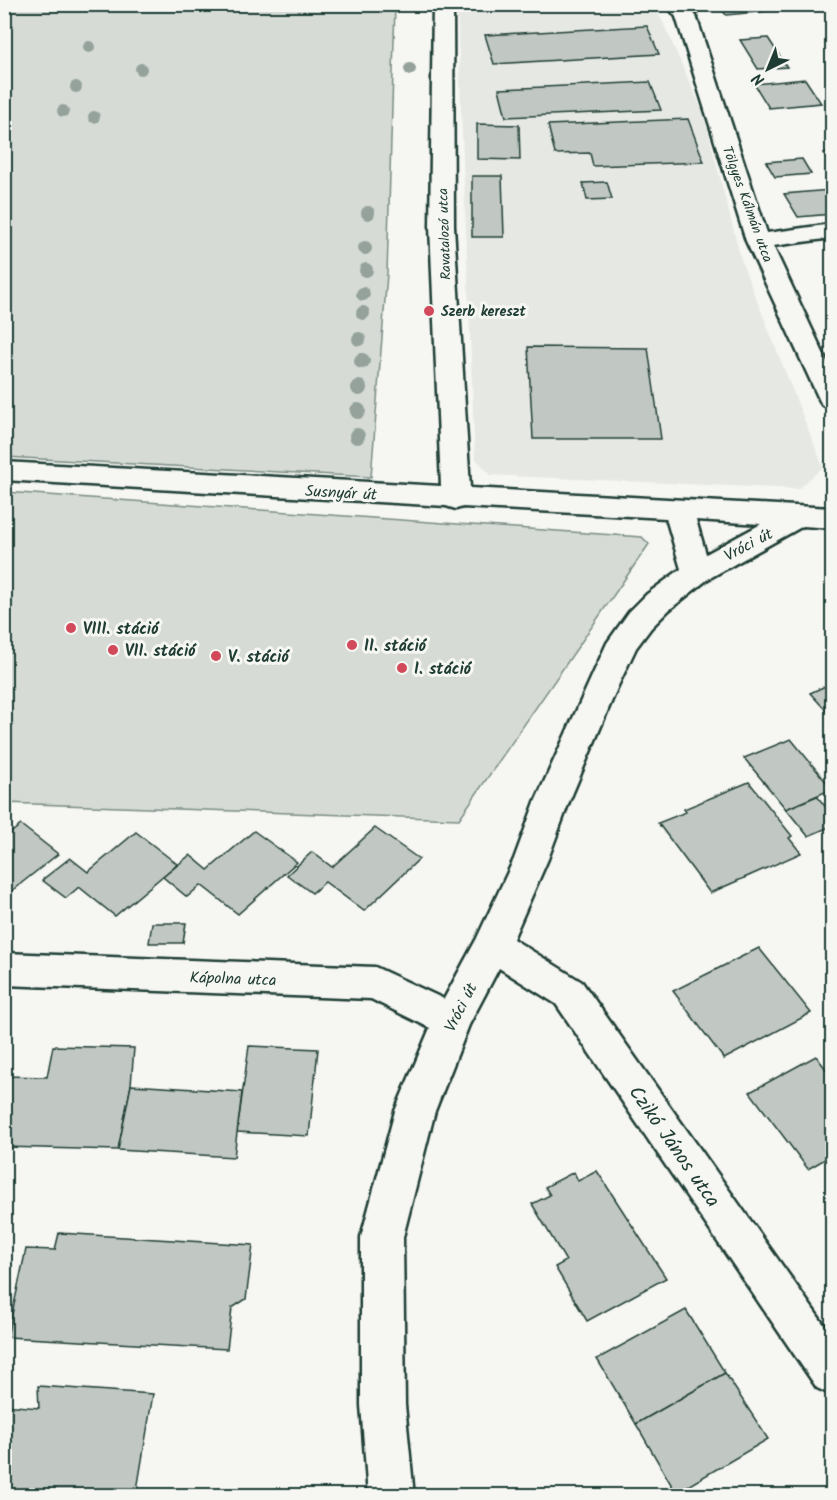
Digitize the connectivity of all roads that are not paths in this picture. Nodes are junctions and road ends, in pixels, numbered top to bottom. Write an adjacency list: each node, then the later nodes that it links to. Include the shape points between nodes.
1 (443, 4): 7 (street, Ravatalozó utca, via 442,226)
2 (676, 4): 4 (street, Tölgyes Kálmán utca, via 686,16)
3 (832, 231): 4 (street)
4 (758, 240): 5 (street, Tölgyes Kálmán utca)
5 (832, 399)
6 (4, 471): 7 (street, Susnyár út)
7 (456, 499): 8 (street, Susnyár út)
8 (678, 509): 9 (street, Susnyár út); 11 (street)
9 (798, 516): 10 (street, Susnyár út); 11 (street, Vróci út)
10 (832, 518)
11 (697, 572): 12 (street, Vróci út, via 658,602 623,643)
12 (492, 945): 14 (street, Vróci út); 15 (street, Czikó János utca, via 569,993)
13 (4, 969): 14 (street, Kápolna utca, via 375,983)
14 (452, 1021): 16 (street, Vróci út, via 415,1111 382,1237 383,1406)
15 (832, 1373)
16 (391, 1496)

